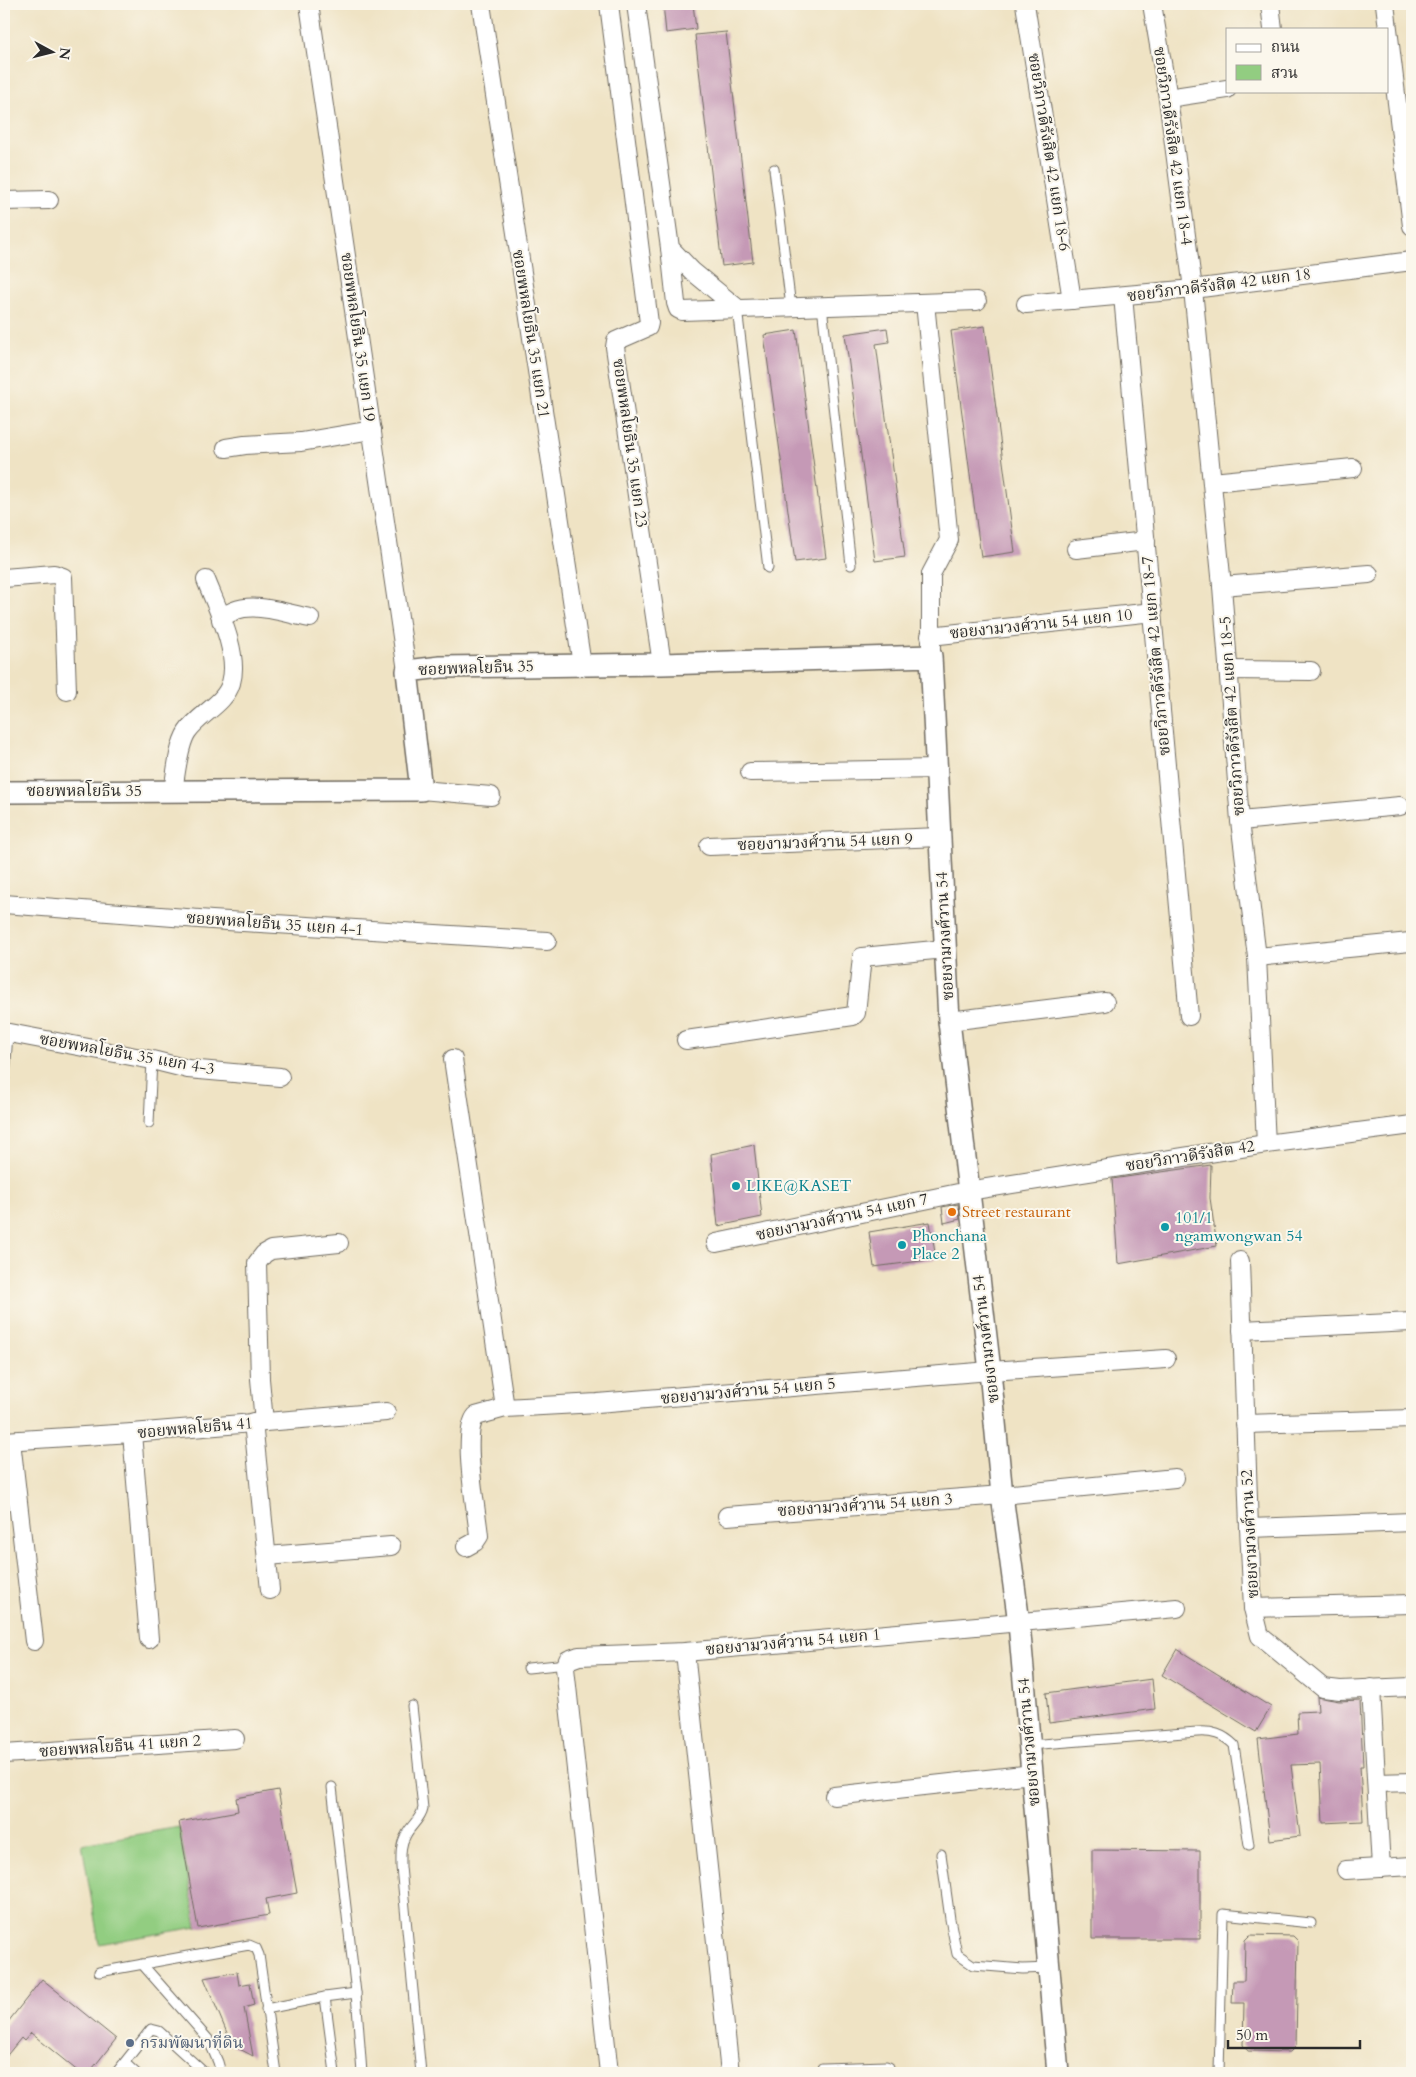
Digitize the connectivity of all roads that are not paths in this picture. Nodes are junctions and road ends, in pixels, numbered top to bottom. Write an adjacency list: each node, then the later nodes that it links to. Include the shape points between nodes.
1 (309, 4): 29 (street, ซอยพหลโยธิน 35 แยก 19)
2 (481, 4): 46 (street, ซอยพหลโยธิน 35 แยก 21)
3 (610, 4): 45 (street, ซอยพหลโยธิน 35 แยก 23, via 649,323 648,327 616,341 615,347)
4 (636, 4): 18 (street)
5 (1025, 4): 22 (street, ซอยวิภาวดีรังสิต 42 แยก 18-6)
6 (1152, 4): 13 (street, ซอยวิภาวดีรังสิต 42 แยก 18-4)
7 (1270, 4): 9 (street)
8 (1385, 4): 10 (street)
9 (1273, 28)
10 (1388, 28)
11 (1388, 29): 17 (street)
12 (1226, 89): 13 (street)
13 (1168, 98): 20 (street, ซอยวิภาวดีรังสิต 42 แยก 18-4)
14 (774, 169): 27 (lane)
15 (49, 200): 16 (street)
16 (4, 201)
17 (1412, 226)
18 (670, 248): 28 (street); 28 (street, via 678,309)
19 (1412, 261): 20 (street, ซอยวิภาวดีรังสิต 42 แยก 18)
20 (1194, 289): 21 (street, ซอยวิภาวดีรังสิต 42 แยก 18); 32 (street, ซอยวิภาวดีรังสิต 42 แยก 18-5)
21 (1123, 296): 22 (street, ซอยวิภาวดีรังสิต 42 แยก 18); 33 (street, ซอยวิภาวดีรังสิต 42 แยก 18-7)
22 (1072, 300): 25 (street, ซอยวิภาวดีรังสิต 42 แยก 18)
23 (977, 301): 24 (street)
24 (925, 303): 26 (street); 44 (street, ซอยงามวงศ์วาน 54, via 949,540 931,574)
25 (1026, 304)
26 (822, 306): 27 (street); 35 (lane)
27 (791, 307): 28 (street)
28 (737, 308): 36 (lane)
29 (372, 430): 30 (street, via 301,442); 47 (street, ซอยพหลโยธิน 35 แยก 19)
30 (226, 448)
31 (1353, 468): 32 (street)
32 (1212, 482): 40 (street, ซอยวิภาวดีรังสิต 42 แยก 18-5)
33 (1146, 541): 34 (street); 41 (street, ซอยวิภาวดีรังสิต 42 แยก 18-7)
34 (1076, 549)
35 (851, 564)
36 (768, 568)
37 (1368, 574): 40 (street)
38 (4, 578): 50 (street, via 54,574 63,577)
39 (206, 580): 43 (street)
40 (1222, 586): 48 (street, ซอยวิภาวดีรังสิต 42 แยก 18-5)
41 (1153, 612): 44 (street, ซอยงามวงศ์วาน 54 แยก 10); 67 (street, ซอยวิภาวดีรังสิต 42 แยก 18-7)
42 (310, 618): 43 (street, via 250,607 228,612)
43 (221, 620): 55 (street, via 232,654 231,683 226,694 186,732)
44 (930, 646): 45 (street, ซอยพหลโยธิน 35); 51 (street, ซอยงามวงศ์วาน 54)
45 (662, 664): 46 (street, ซอยพหลโยธิน 35)
46 (582, 665): 47 (street, ซอยพหลโยธิน 35)
47 (407, 670): 53 (street, ซอยพหลโยธิน 35)
48 (1228, 670): 49 (street); 58 (street, ซอยวิภาวดีรังสิต 42 แยก 18-5)
49 (1311, 671)
50 (68, 691)
51 (938, 769): 52 (street); 59 (street, ซอยงามวงศ์วาน 54)
52 (750, 772)
53 (421, 790): 55 (street, ซอยพหลโยธิน 35); 56 (street)
54 (4, 792): 55 (street, ซอยพหลโยธิน 35)
55 (173, 792)
56 (491, 796)
57 (1400, 806): 58 (street)
58 (1240, 821): 65 (street, ซอยวิภาวดีรังสิต 42 แยก 18-5)
59 (940, 837): 60 (street, ซอยงามวงศ์วาน 54 แยก 9); 64 (street, ซอยงามวงศ์วาน 54)
60 (709, 846)
61 (4, 904): 62 (street, ซอยพหลโยธิน 35 แยก 4-1)
62 (547, 941)
63 (1410, 942): 65 (street)
64 (945, 949): 68 (street, ซอยงามวงศ์วาน 54); 70 (street, via 862,957 856,1013 853,1016)
65 (1258, 957): 77 (street, ซอยวิภาวดีรังสิต 42 แยก 18-5)
66 (1105, 1002): 68 (street)
67 (1189, 1016)
68 (949, 1021): 78 (street, ซอยงามวงศ์วาน 54)
69 (6, 1032): 72 (street, ซอยพหลโยธิน 35 แยก 4-3); 73 (lane)
70 (686, 1040)
71 (453, 1059): 86 (street)
72 (152, 1060): 74 (street, ซอยพหลโยธิน 35 แยก 4-3, via 188,1069); 75 (lane)
73 (5, 1077)
74 (280, 1077)
75 (149, 1123)
76 (1412, 1125): 77 (street, ซอยวิภาวดีรังสิต 42)
77 (1266, 1144): 78 (street, ซอยวิภาวดีรังสิต 42)
78 (968, 1191): 80 (street, ซอยงามวงศ์วาน 54 แยก 7); 85 (street, ซอยงามวงศ์วาน 54)
79 (339, 1243): 89 (street, via 271,1250 257,1263)
80 (716, 1243)
81 (1240, 1260): 83 (street, ซอยงามวงศ์วาน 52)
82 (1412, 1322): 83 (street)
83 (1242, 1330): 90 (street, ซอยงามวงศ์วาน 52)
84 (1166, 1359): 85 (street, ซอยงามวงศ์วาน 54 แยก 5)
85 (990, 1371): 86 (street, ซอยงามวงศ์วาน 54 แยก 5); 94 (street, ซอยงามวงศ์วาน 54)
86 (505, 1408): 99 (street, ซอยงามวงศ์วาน 54 แยก 5, via 476,1416 470,1427 470,1466 478,1536)
87 (386, 1412): 89 (street, ซอยพหลโยธิน 41)
88 (1412, 1419): 90 (street)
89 (258, 1422): 91 (street, ซอยพหลโยธิน 41); 100 (street)
90 (1246, 1424): 97 (street, ซอยงามวงศ์วาน 52)
91 (132, 1433): 92 (street, ซอยพหลโยธิน 41); 106 (street)
92 (8, 1441): 107 (street)
93 (1174, 1478): 94 (street, ซอยงามวงศ์วาน 54 แยก 3)
94 (1002, 1495): 95 (street, ซอยงามวงศ์วาน 54 แยก 3); 105 (street, ซอยงามวงศ์วาน 54)
95 (727, 1516)
96 (1412, 1522): 97 (street)
97 (1249, 1528): 104 (street, ซอยงามวงศ์วาน 52)
98 (391, 1546): 100 (street)
99 (466, 1547)
100 (267, 1556): 101 (street)
101 (270, 1590)
102 (1412, 1604): 104 (street)
103 (1177, 1608): 105 (street, ซอยงามวงศ์วาน 54 แยก 1)
104 (1253, 1608): 112 (street, ซอยงามวงศ์วาน 52, via 1260,1636 1323,1688)
105 (1019, 1623): 108 (street, ซอยงามวงศ์วาน 54 แยก 1); 115 (street, ซอยงามวงศ์วาน 54)
106 (149, 1639)
107 (34, 1641)
108 (684, 1652): 109 (street, ซอยงามวงศ์วาน 54 แยก 1, via 579,1656); 144 (street)
109 (567, 1662): 110 (lane); 143 (street, via 565,1668)
110 (528, 1668)
111 (1412, 1687): 112 (street, ซอยงามวงศ์วาน 52)
112 (1371, 1688): 119 (street)
113 (412, 1706): 142 (lane, via 423,1808 422,1815 406,1834 401,1846 401,1867)
114 (235, 1739): 116 (street, ซอยพหลโยธิน 41 แยก 2)
115 (1029, 1745): 117 (street, ซอยงามวงศ์วาน 54); 122 (lane, via 1207,1731 1221,1734 1234,1745)
116 (4, 1754)
117 (1032, 1774): 121 (street); 129 (street, ซอยงามวงศ์วาน 54)
118 (1412, 1782): 119 (street)
119 (1377, 1783): 125 (street)
120 (332, 1787): 131 (lane)
121 (834, 1796)
122 (1249, 1845)
123 (941, 1854): 129 (lane, via 957,1954 973,1964)
124 (1412, 1866): 125 (street)
125 (1382, 1868): 126 (street)
126 (1346, 1870)
127 (1311, 1923): 148 (lane, via 1223,1914)
128 (142, 1964): 130 (lane); 133 (lane, via 249,1944 260,1955); 138 (lane, via 208,2039)
129 (1049, 1968): 147 (street, ซอยงามวงศ์วาน 54)
130 (99, 1972)
131 (356, 1993): 132 (lane); 141 (lane)
132 (324, 1997): 133 (lane); 140 (lane)
133 (266, 2009): 139 (lane)
134 (125, 2063): 135 (lane); 136 (lane); 137 (lane, via 151,2029 156,2029)
135 (116, 2073)
136 (136, 2073)
137 (205, 2073)
138 (221, 2073)
139 (276, 2073)
140 (335, 2073)
141 (362, 2073)
142 (421, 2073)
143 (609, 2073)
144 (730, 2073)
145 (822, 2073): 146 (lane, via 822,2068 889,2066)
146 (890, 2073)
147 (1058, 2073)
148 (1219, 2073)

